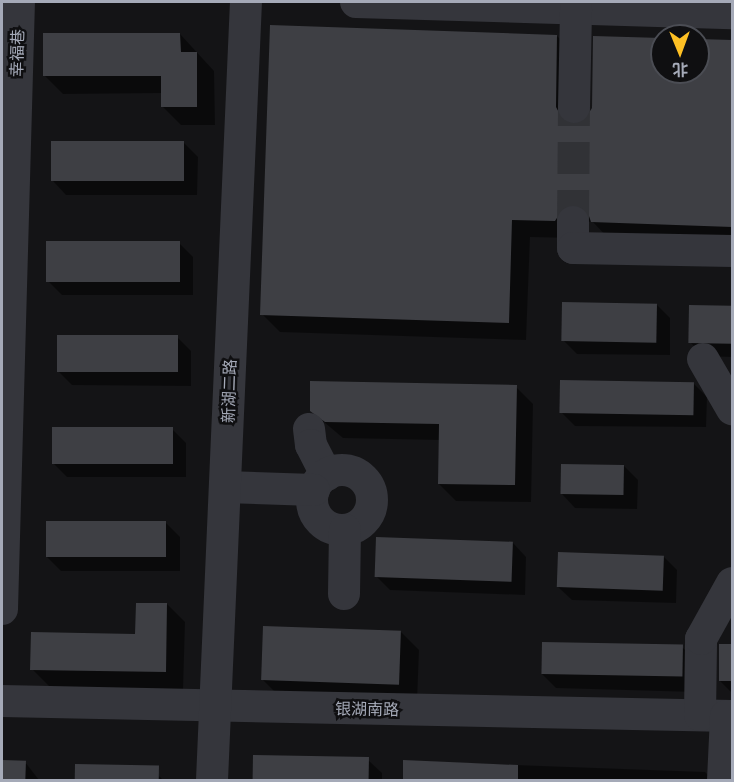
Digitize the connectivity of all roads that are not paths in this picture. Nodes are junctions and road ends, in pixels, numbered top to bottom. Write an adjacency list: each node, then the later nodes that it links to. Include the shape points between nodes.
1 (19, 2): 17 (street, 幸福巷)
2 (246, 2): 13 (street, 新湖二路)
3 (356, 2): 4 (street)
4 (576, 9): 5 (street); 6 (street)
5 (732, 13)
6 (574, 107)
7 (573, 222): 8 (street, via 573,248)
8 (732, 251)
9 (703, 359): 10 (street)
10 (732, 409)
11 (309, 429): 12 (street)
12 (320, 483): 13 (street); 14 (street, via 312,500 319,519); 14 (street, via 355,473 369,486 369,515)
13 (225, 487): 19 (street, 新湖二路)
14 (345, 530): 16 (street)
15 (732, 583): 20 (street, via 701,639)
16 (344, 594)
17 (2, 609)
18 (2, 701): 19 (street, 银湖南路)
19 (216, 706): 20 (street, 银湖南路); 21 (street, 新湖二路)
20 (720, 716): 22 (street)
21 (213, 780)
22 (723, 780)

